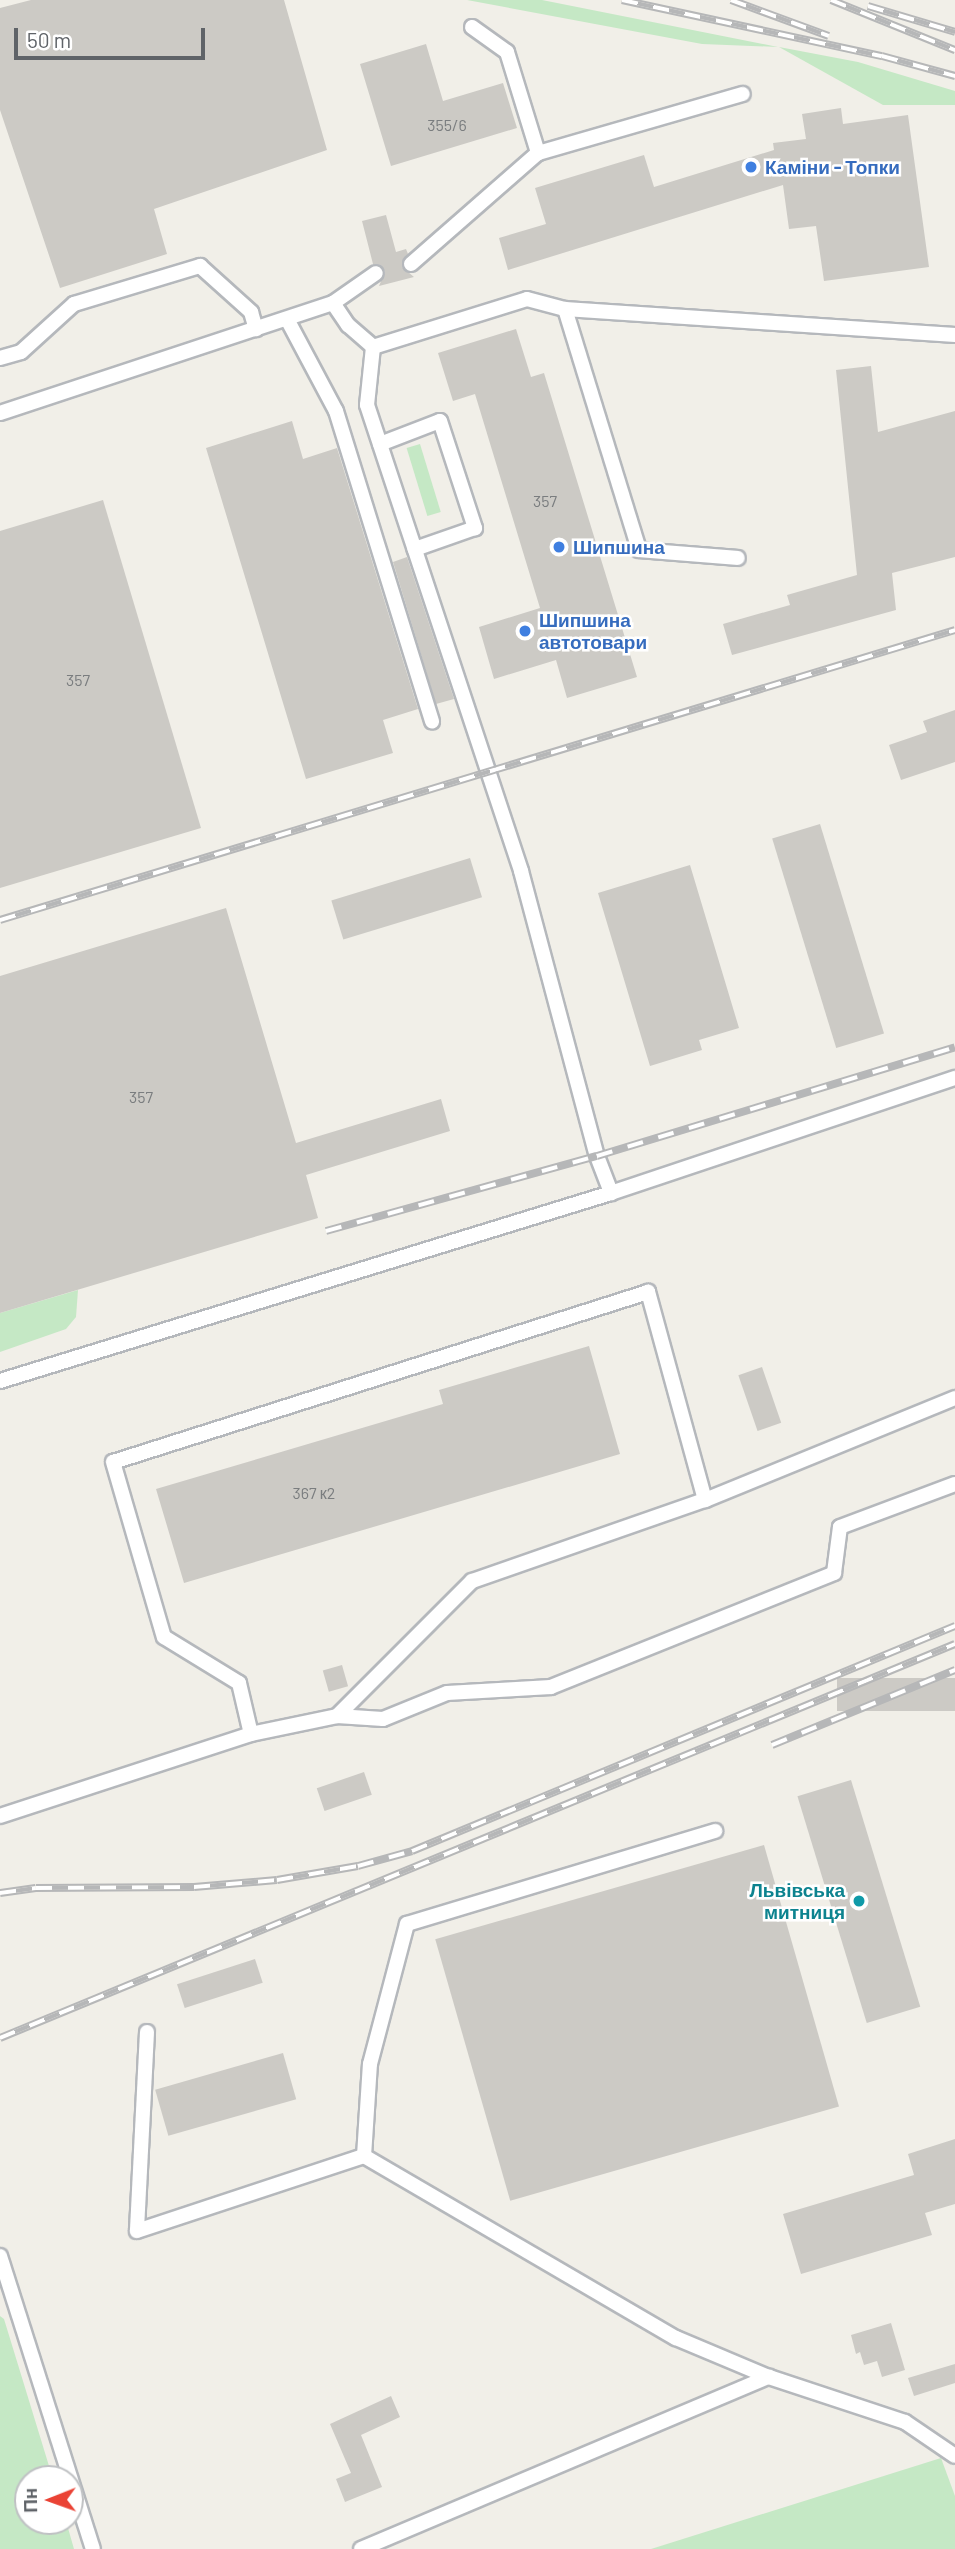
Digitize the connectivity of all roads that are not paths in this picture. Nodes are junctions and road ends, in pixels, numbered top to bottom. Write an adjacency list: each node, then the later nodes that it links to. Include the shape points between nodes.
1 (472, 27): 3 (lane, via 507,52)
2 (743, 94): 3 (lane)
3 (538, 153): 4 (lane)
4 (411, 264)
5 (376, 273): 6 (lane)
6 (333, 303): 8 (lane); 11 (lane, via 348,326)
7 (565, 309): 10 (lane); 11 (lane, via 527,299); 16 (lane, via 639,550)
8 (287, 319): 9 (lane); 17 (lane, via 336,411)
9 (256, 329): 12 (lane, via 251,312 200,266 74,304 21,352); 13 (lane)
10 (955, 334)
11 (373, 347): 14 (lane, via 367,405)
12 (0, 358)
13 (0, 413)
14 (380, 444): 15 (lane); 15 (lane, via 440,421 475,528)
15 (415, 549): 19 (lane, via 521,871 597,1156)
16 (738, 558)
17 (432, 722)
18 (955, 1078): 19 (lane)
19 (611, 1193): 20 (lane)
20 (0, 1381)
21 (955, 1398): 23 (lane)
22 (955, 1484): 24 (lane, via 840,1527 834,1573 551,1687 447,1693 383,1719)
23 (705, 1500): 24 (lane, via 472,1581); 25 (lane, via 648,1292 113,1462 164,1637 239,1683)
24 (337, 1716): 25 (lane)
25 (251, 1734): 26 (lane)
26 (0, 1816)
27 (715, 1831): 29 (lane, via 407,1924 370,2064)
28 (147, 2032): 29 (lane, via 137,2231)
29 (364, 2156): 31 (lane, via 676,2337)
30 (0, 2256): 33 (lane)
31 (769, 2377): 32 (lane, via 905,2423); 34 (lane)
32 (955, 2456)
33 (93, 2549)
34 (361, 2549)

